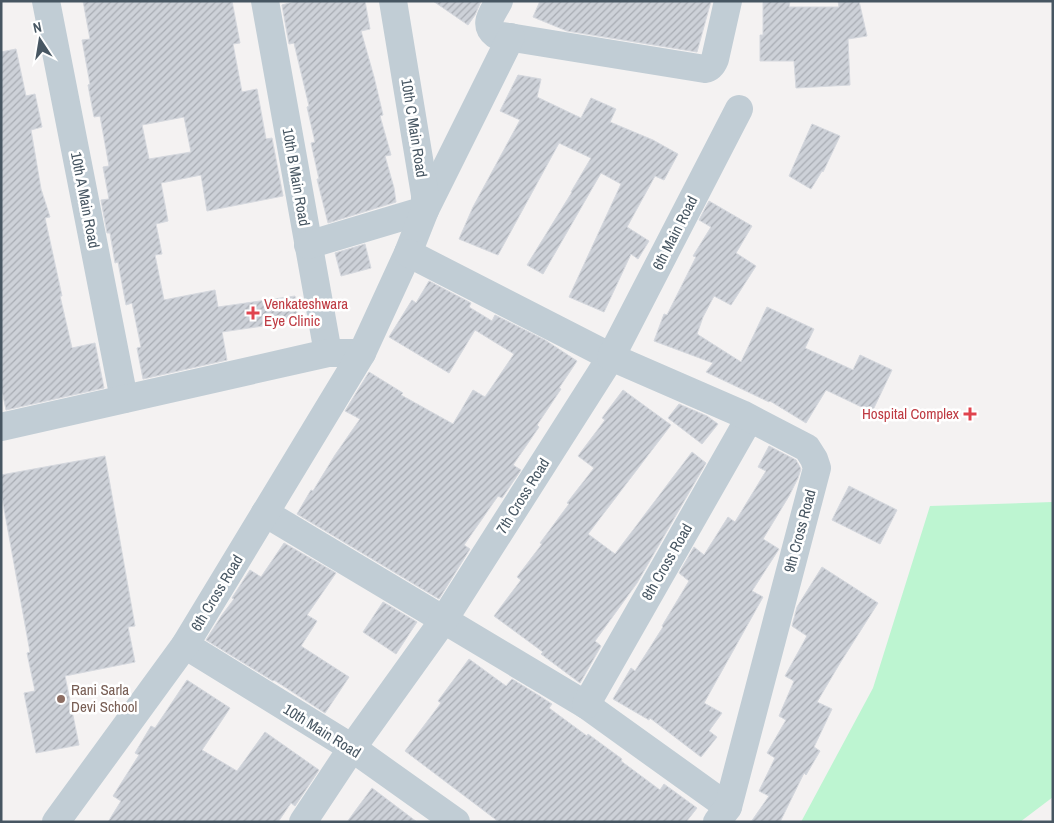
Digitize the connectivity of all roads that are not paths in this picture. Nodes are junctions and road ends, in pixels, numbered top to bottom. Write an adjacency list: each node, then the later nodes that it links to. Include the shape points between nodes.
1 (46, 1): 15 (street, 10th A Main Road)
2 (265, 1): 10 (street, 10th B Main Road)
3 (413, 1): 6 (street)
4 (499, 1): 7 (street, via 488,22 489,28 496,35)
5 (728, 1): 7 (street, via 714,64 705,69)
6 (395, 13): 9 (street, 10th C Main Road)
7 (511, 37): 9 (street)
8 (739, 109): 14 (street, 6th Main Road)
9 (425, 210): 10 (street); 11 (street, 10th C Main Road)
10 (308, 245): 13 (street, 10th B Main Road)
11 (408, 253): 12 (street, 6th Cross Road); 14 (street)
12 (362, 353): 13 (street); 18 (street, 6th Cross Road)
13 (328, 354): 15 (street)
14 (611, 358): 16 (street, 9th Cross Road); 19 (street, 7th Cross Road)
15 (124, 399): 17 (street)
16 (749, 419): 21 (street, 8th Cross Road); 23 (street, 9th Cross Road, via 807,448 817,468)
17 (1, 427)
18 (265, 513): 19 (street); 20 (street, 6th Cross Road)
19 (443, 621): 21 (street); 22 (street, 7th Cross Road)
20 (185, 645): 22 (street, 10th Main Road); 24 (street, 6th Cross Road)
21 (586, 706): 23 (street)
22 (352, 748): 25 (street, 7th Cross Road); 26 (street, 10th Main Road)
23 (723, 814)
24 (56, 822)
25 (302, 822)
26 (456, 822)

